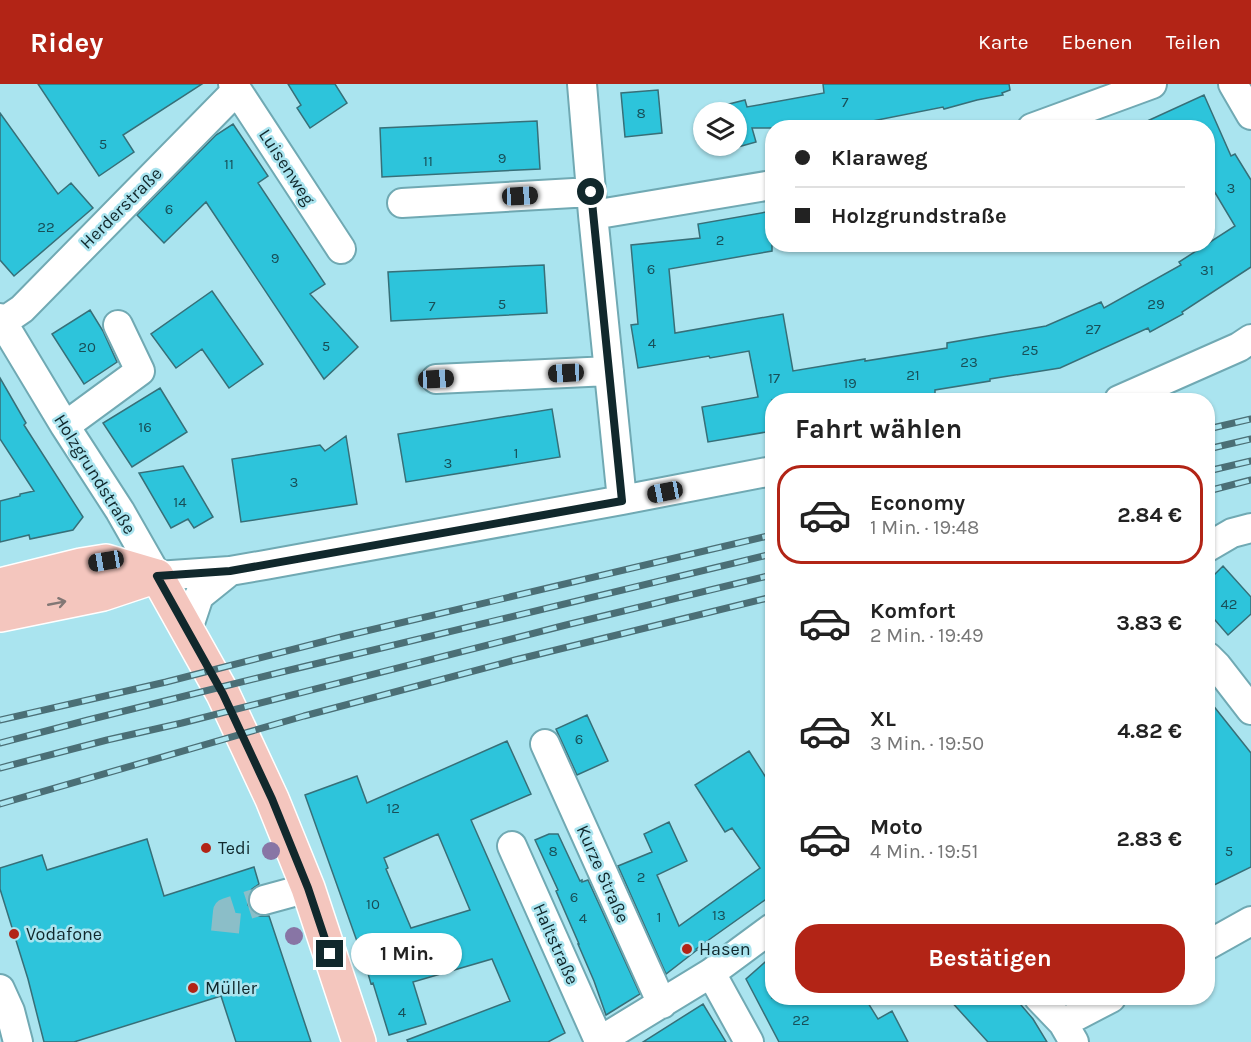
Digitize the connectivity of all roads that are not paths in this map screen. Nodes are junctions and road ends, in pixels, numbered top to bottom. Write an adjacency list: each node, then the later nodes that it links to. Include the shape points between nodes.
1 (582, 84): 9 (street)
2 (1152, 84): 6 (street)
3 (1233, 84): 5 (street)
4 (235, 87): 10 (street, Luisenweg); 11 (street, Herderstraße, via 22,309)
5 (1251, 115)
6 (1054, 120)
7 (765, 186): 9 (street)
8 (402, 203): 9 (street)
9 (592, 204): 14 (street)
10 (341, 249)
11 (1, 320): 17 (street, Holzgrundstraße)
12 (118, 325): 17 (street, via 140,371)
13 (1251, 339): 16 (street)
14 (609, 371): 15 (street); 19 (street)
15 (436, 379)
16 (1135, 393)
17 (65, 426): 23 (street, Holzgrundstraße)
18 (765, 472): 19 (street)
19 (622, 501): 22 (street)
20 (1251, 528): 21 (street)
21 (1215, 543)
22 (230, 571): 23 (street); 26 (street, via 199,596)
23 (157, 576): 24 (main road, via 106,561); 25 (main road, one-way to 23, via 103,594); 26 (main road, Holzgrundstraße)
24 (0, 585)
25 (0, 615)
26 (187, 632): 31 (main road, Holzgrundstraße, via 223,694)
27 (1215, 664): 28 (street)
28 (1251, 710)
29 (545, 744): 38 (street, Kurze Straße)
30 (512, 846): 44 (street, Haltstraße)
31 (308, 888): 32 (street); 43 (main road, Holzgrundstraße)
32 (264, 900)
33 (1251, 921): 35 (street)
34 (765, 933): 36 (street)
35 (1215, 941)
36 (711, 973): 38 (street); 45 (street)
37 (0, 989): 42 (street)
38 (662, 1004): 44 (street)
39 (1045, 1005): 41 (street)
40 (1102, 1005): 41 (street)
41 (1068, 1033)
42 (18, 1042)
43 (359, 1042)
44 (599, 1042)
45 (749, 1042)

